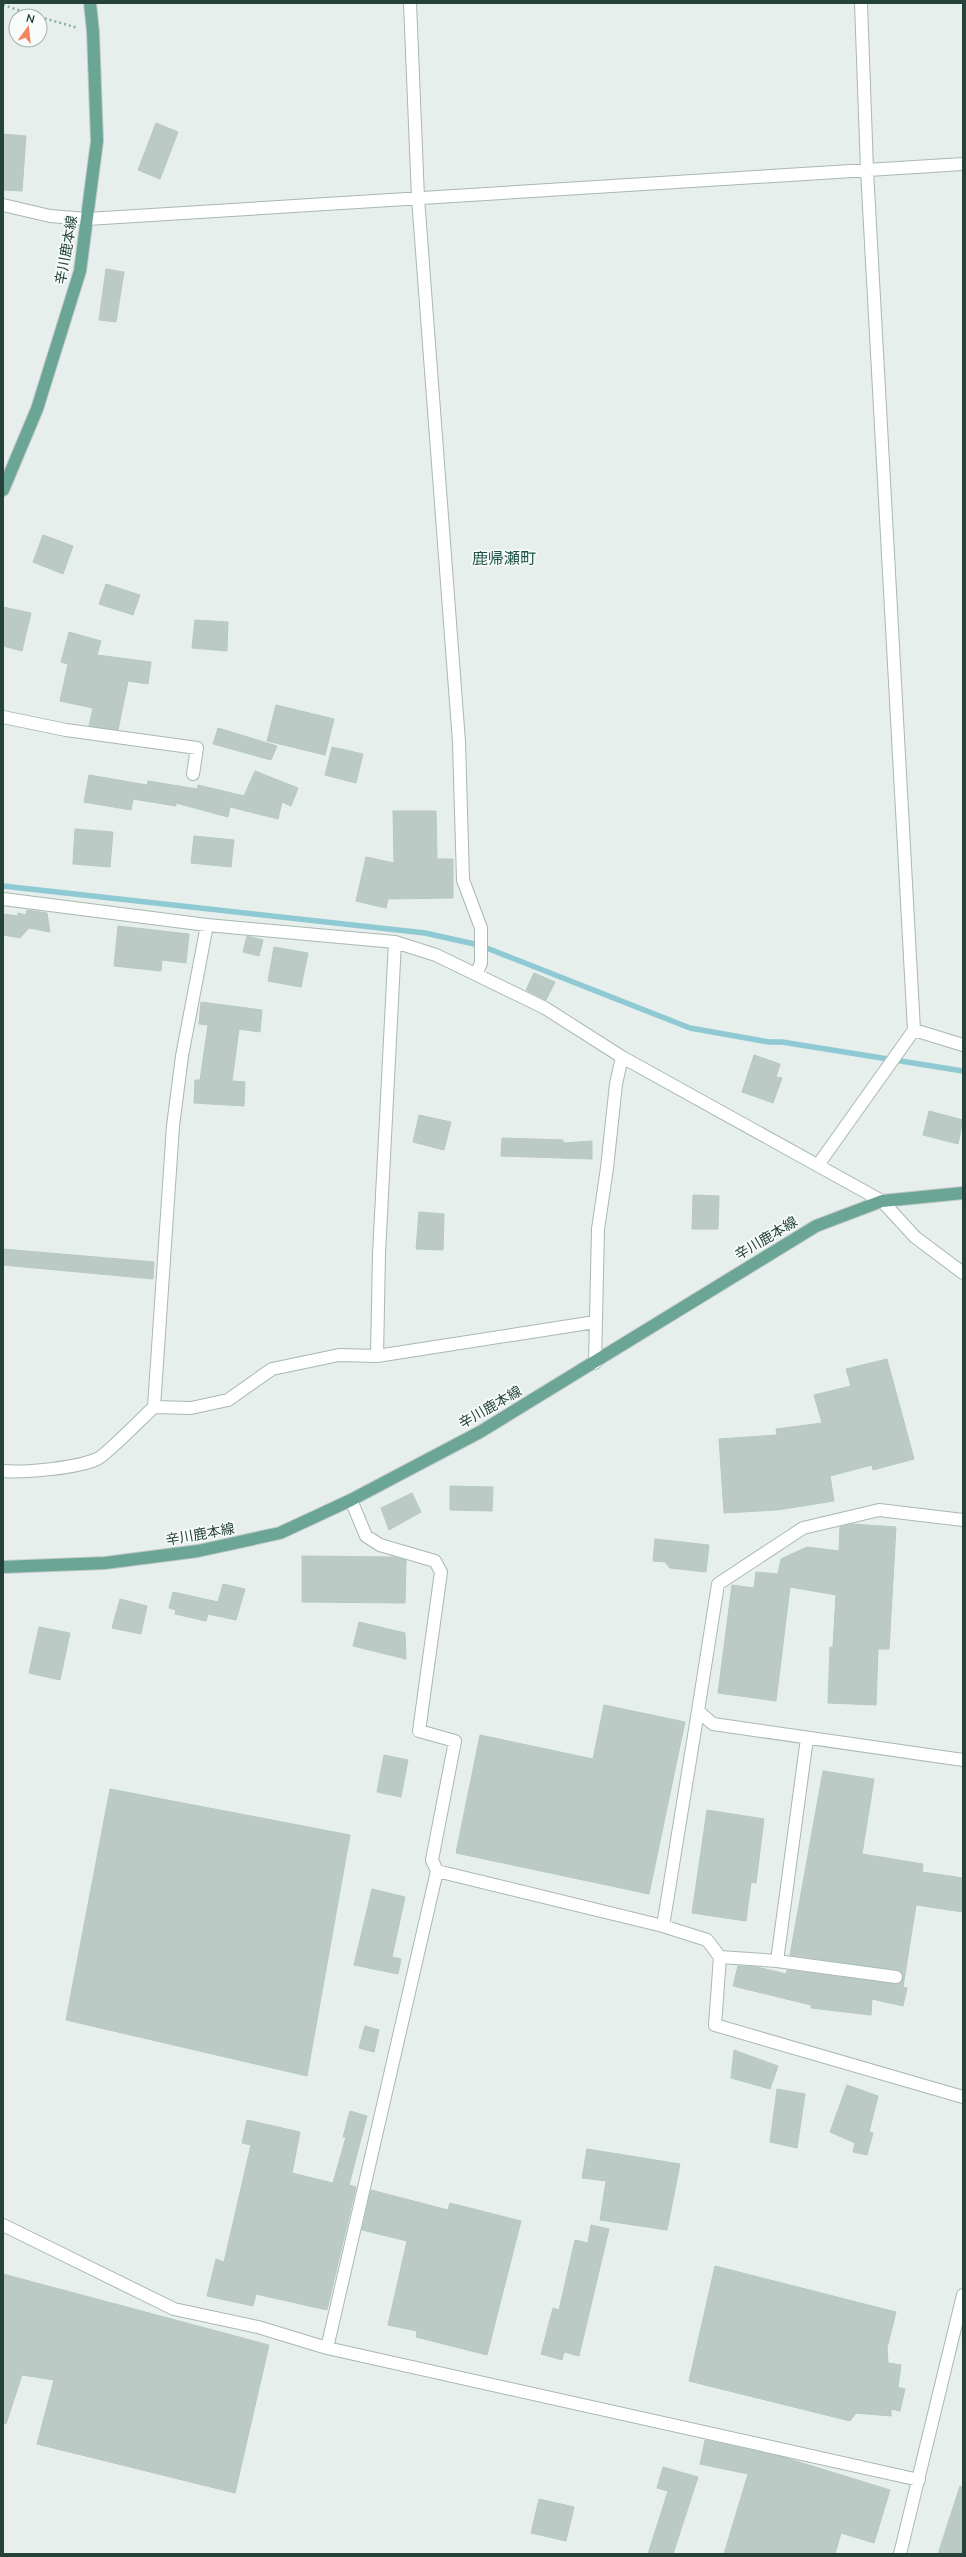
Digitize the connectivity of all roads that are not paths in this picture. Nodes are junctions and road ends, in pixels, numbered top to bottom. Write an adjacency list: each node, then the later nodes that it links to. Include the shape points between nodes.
1 (90, 3): 8 (main road, 辛川鹿本線, via 94,32 97,141)
2 (410, 3): 6 (street)
3 (860, 3): 5 (street)
4 (963, 164): 5 (street)
5 (867, 170): 6 (street); 16 (street)
6 (418, 198): 8 (street); 15 (street, via 459,742 463,880 481,928 480,963)
7 (3, 205): 8 (street, via 50,216)
8 (88, 219): 9 (main road, 辛川鹿本線, via 80,271 56,351 37,409)
9 (3, 490)
10 (3, 717): 11 (street, via 66,730 197,748)
11 (193, 774)
12 (3, 899): 13 (street)
13 (208, 925): 14 (street); 26 (street, via 183,1049 173,1126)
14 (394, 942): 15 (street, via 436,955); 24 (street, via 379,1254)
15 (476, 974): 18 (street, via 545,1008)
16 (914, 1030): 17 (street); 19 (street)
17 (963, 1045)
18 (622, 1057): 19 (street); 23 (street, via 616,1084 598,1229)
19 (818, 1165): 21 (street)
20 (963, 1193): 21 (main road, 辛川鹿本線)
21 (882, 1201): 22 (street, via 915,1237); 25 (main road, 辛川鹿本線, via 816,1226 702,1294)
22 (963, 1273)
23 (595, 1322): 24 (street); 25 (street)
24 (377, 1356): 26 (street, via 338,1355 272,1369 228,1400 191,1408)
25 (595, 1363): 28 (main road, 辛川鹿本線, via 480,1432)
26 (154, 1407): 27 (street, via 98,1459 17,1472)
27 (3, 1471)
28 (351, 1500): 30 (main road, 辛川鹿本線, via 280,1533 198,1551 105,1563); 34 (street, via 366,1536 380,1545 435,1561 441,1572 419,1731 455,1741 432,1860)
29 (963, 1520): 31 (street, via 879,1510 803,1528 718,1584)
30 (3, 1567)
31 (698, 1711): 32 (street, via 712,1724); 35 (street)
32 (807, 1738): 33 (street); 37 (street)
33 (963, 1760)
34 (437, 1871): 35 (street); 42 (street)
35 (663, 1926): 36 (street, via 707,1940)
36 (720, 1957): 37 (street); 39 (street, via 715,2025)
37 (777, 1961): 38 (street)
38 (896, 1977)
39 (963, 2097)
40 (3, 2225): 42 (street, via 174,2309 258,2327)
41 (963, 2295): 43 (street)
42 (327, 2348): 43 (street)
43 (919, 2480): 44 (street)
44 (900, 2554)

